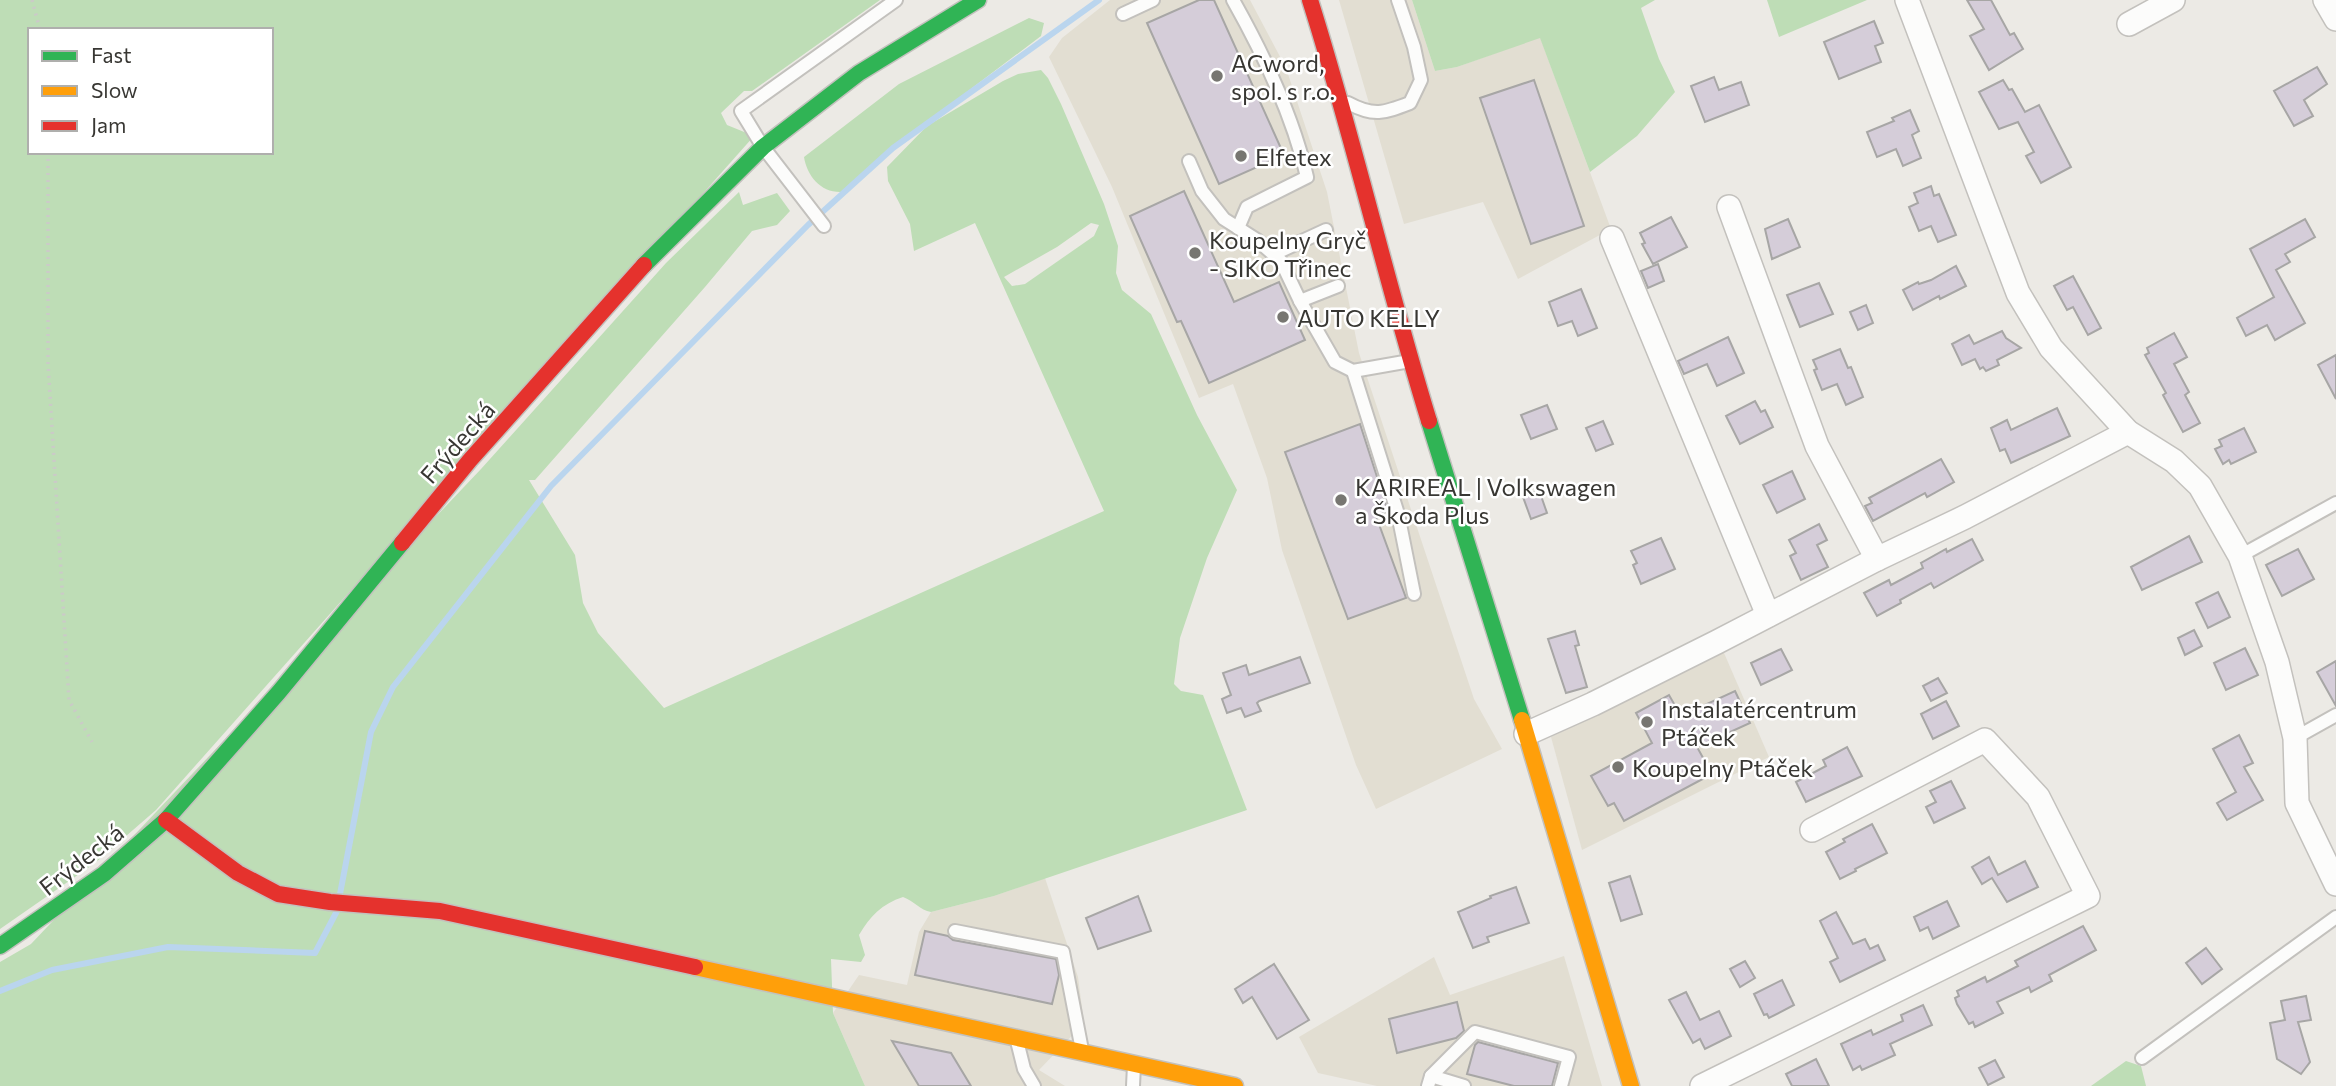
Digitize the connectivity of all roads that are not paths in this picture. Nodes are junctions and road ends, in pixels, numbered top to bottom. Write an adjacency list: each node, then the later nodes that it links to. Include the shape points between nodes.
1 (896, 0): 14 (lane, via 741,111)
2 (978, 0): 14 (main road, Frýdecká, via 859,74)
3 (1153, 0): 10 (lane)
4 (1233, 0): 18 (lane, via 1299,142 1307,177 1247,207)
5 (1310, 0): 13 (main road)
6 (1398, 0): 13 (lane, via 1421,80 1410,103 1383,114 1361,110)
7 (1907, 0): 26 (street, via 2018,293 2051,348)
8 (2173, 0): 12 (street)
9 (2325, 0): 11 (street)
10 (1123, 14)
11 (2336, 19)
12 (2129, 24)
13 (1341, 99): 24 (main road)
14 (764, 147): 17 (lane); 35 (main road, Frýdecká, via 655,253 480,449 279,692)
15 (1189, 161): 18 (lane, via 1202,191 1224,219)
16 (1729, 207): 29 (street, via 1816,446)
17 (824, 226)
18 (1238, 228): 21 (lane)
19 (1326, 230): 21 (lane)
20 (1612, 238): 31 (street)
21 (1273, 254): 23 (lane)
22 (1338, 286): 23 (lane)
23 (1300, 301): 25 (lane, via 1335,362)
24 (1410, 360): 25 (lane); 33 (main road)
25 (1353, 371): 30 (lane, via 1398,514)
26 (2128, 432): 28 (street, via 2174,461 2200,486); 29 (street)
27 (2336, 503): 28 (lane)
28 (2240, 556): 34 (street, via 2277,662)
29 (1877, 559): 31 (street)
30 (1414, 594)
31 (1768, 615): 33 (street)
32 (2336, 715): 34 (lane)
33 (1526, 734): 51 (main road)
34 (2295, 738): 37 (street, via 2297,803)
35 (166, 820): 40 (main road, Frýdecká, via 104,874); 41 (main road, via 238,873 278,894 440,911)
36 (1812, 830): 52 (street, via 1985,740 2038,797 2088,896)
37 (2336, 884)
38 (2336, 917): 43 (lane)
39 (955, 931): 42 (lane, via 1063,952)
40 (0, 946)
41 (1016, 1037): 42 (main road); 46 (lane, via 1024,1069)
42 (1082, 1054): 44 (main road)
43 (2142, 1058)
44 (1134, 1064): 47 (lane); 48 (main road)
45 (1430, 1081): 49 (lane); 50 (lane, via 1475,1032 1569,1057)
46 (1034, 1086)
47 (1132, 1086)
48 (1235, 1086)
49 (1464, 1086)
50 (1561, 1086)
51 (1631, 1086)
52 (1702, 1086)

